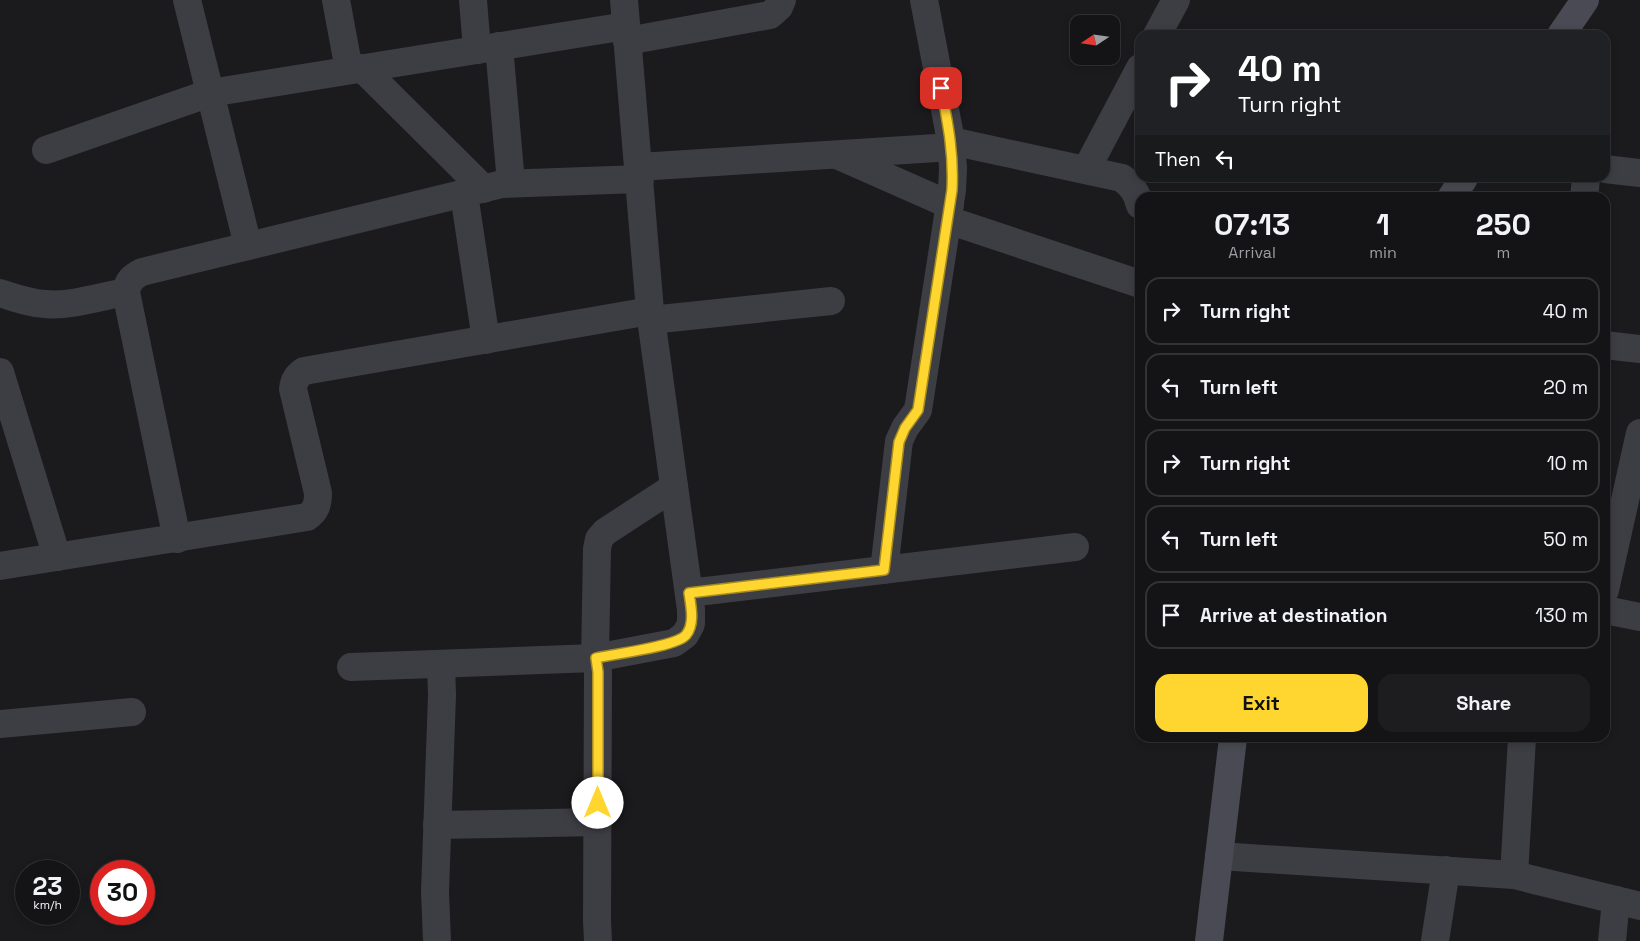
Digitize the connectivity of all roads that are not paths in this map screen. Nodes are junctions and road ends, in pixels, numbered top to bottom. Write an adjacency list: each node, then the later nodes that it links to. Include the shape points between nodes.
1 (187, 0): 14 (street)
2 (336, 0): 12 (street)
3 (473, 0): 11 (street)
4 (782, 0): 8 (street, via 770,15)
5 (924, 0): 15 (street)
6 (1176, 0): 9 (street)
7 (1585, 0): 10 (main road)
8 (626, 22): 11 (street); 20 (street)
9 (1160, 30)
10 (1564, 30)
11 (488, 48): 12 (street); 22 (street)
12 (356, 69): 14 (street); 23 (street)
13 (1135, 77): 18 (street)
14 (210, 93): 16 (street); 26 (street)
15 (951, 144): 17 (street); 18 (street); 25 (street, via 953,168)
16 (46, 150)
17 (836, 155): 20 (street); 25 (street)
18 (1086, 170): 24 (street, via 1122,178)
19 (1610, 170): 21 (street)
20 (639, 173): 22 (street); 31 (street)
21 (1640, 173)
22 (511, 183): 23 (street)
23 (474, 191): 26 (street); 32 (street)
24 (1135, 192)
25 (949, 213): 27 (street); 43 (street, via 918,410 899,442)
26 (248, 246): 28 (street, via 142,272 128,283)
27 (1135, 282)
28 (126, 292): 29 (street, via 47,305); 38 (street)
29 (0, 293)
30 (831, 301): 31 (street)
31 (651, 316): 32 (street); 37 (street)
32 (486, 340): 38 (street, via 304,371 294,381 293,389 318,493 318,503 313,512 307,517)
33 (1610, 346): 34 (street)
34 (1640, 349)
35 (0, 372): 40 (street)
36 (1640, 433): 42 (street)
37 (674, 487): 44 (street); 47 (street, via 612,526 599,540)
38 (177, 539): 40 (street)
39 (1075, 548): 43 (street)
40 (57, 557): 41 (street)
41 (0, 566)
42 (1610, 568)
43 (884, 570): 44 (street)
44 (689, 593): 47 (street, via 691,624 686,635 674,643)
45 (1610, 611): 46 (street)
46 (1640, 617)
47 (597, 665): 49 (street); 54 (street)
48 (351, 667): 49 (street)
49 (441, 677): 55 (street)
50 (132, 712): 51 (street)
51 (0, 724)
52 (1233, 742): 56 (main road)
53 (1522, 742): 58 (street)
54 (598, 822): 55 (street); 61 (street)
55 (437, 825): 60 (street)
56 (1219, 856): 57 (street); 62 (main road)
57 (1446, 870): 58 (street); 63 (street)
58 (1514, 875): 59 (street)
59 (1628, 903): 64 (street)
60 (437, 941)
61 (598, 941)
62 (1209, 941)
63 (1435, 941)
64 (1612, 941)

